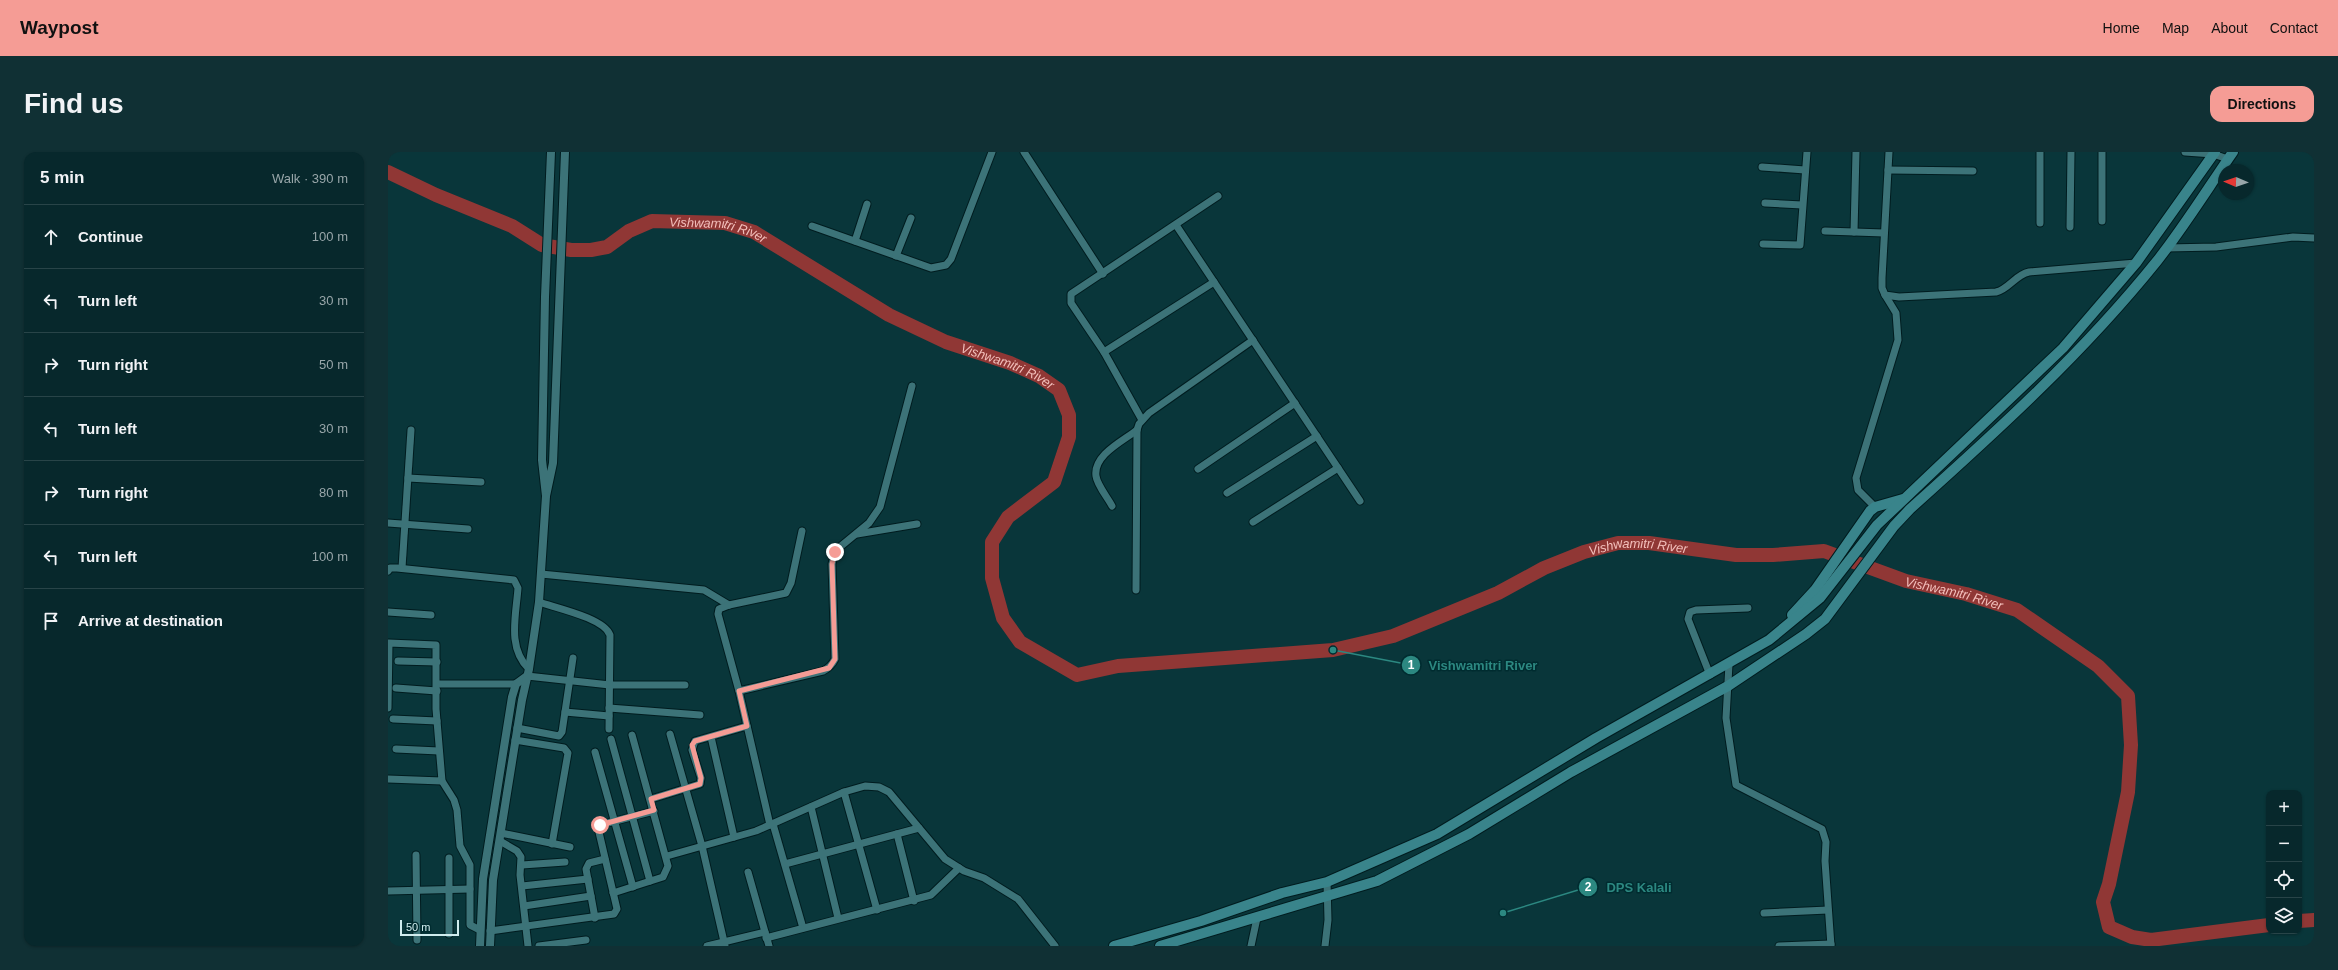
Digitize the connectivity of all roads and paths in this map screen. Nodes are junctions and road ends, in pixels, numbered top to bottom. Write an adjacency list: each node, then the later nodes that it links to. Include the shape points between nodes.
1 (551, 152): 53 (street, via 542,460)
2 (565, 152): 53 (street, via 553,463)
3 (992, 152): 35 (street, via 951,259 946,265 931,268)
4 (1024, 152): 37 (street)
5 (1807, 152): 15 (street)
6 (1856, 152): 29 (street)
7 (1889, 152): 16 (street)
8 (2040, 152): 24 (street)
9 (2071, 152): 27 (street)
10 (2102, 152): 23 (street)
11 (2184, 152): 12 (street)
12 (2214, 153): 13 (street); 36 (main road)
13 (2231, 156): 34 (main road)
14 (1762, 167): 15 (street)
15 (1805, 170): 21 (street)
16 (1888, 170): 17 (street); 30 (street)
17 (1972, 171)
18 (1218, 196): 25 (street)
19 (867, 204): 32 (street)
20 (1765, 204): 21 (street)
21 (1802, 205): 33 (street, via 1800,245)
22 (911, 218): 35 (street)
23 (2102, 221)
24 (2040, 223)
25 (1176, 224): 37 (street); 38 (street)
26 (812, 226): 32 (street)
27 (2070, 226)
28 (1825, 231): 29 (street)
29 (1854, 232): 30 (street)
30 (1884, 233): 39 (street, via 1882,288)
31 (2314, 238): 34 (street, via 2292,237 2209,247)
32 (855, 241): 35 (street)
33 (1763, 244)
34 (2166, 248): 85 (main road, via 2076,354 1894,526 1833,610 1806,634)
35 (896, 256)
36 (2136, 263): 39 (street, via 2029,272 2019,275 2005,288 1996,292 1899,297); 54 (main road, via 2063,348)
37 (1103, 274): 41 (street, via 1071,294 1071,303)
38 (1214, 282): 40 (street); 41 (street)
39 (1885, 295): 57 (street, via 1896,313 1898,340 1856,478 1858,490)
40 (1253, 340): 43 (street); 44 (street)
41 (1104, 352): 44 (street)
42 (912, 386): 64 (street, via 880,507 875,517)
43 (1295, 403): 47 (street); 49 (street)
44 (1142, 420): 46 (street)
45 (411, 430): 50 (street)
46 (1137, 430): 56 (street, via 1101,457 1097,467 1096,477); 68 (street)
47 (1317, 436): 48 (street); 52 (street)
48 (1338, 468): 55 (street); 58 (street)
49 (1198, 469)
50 (408, 478): 51 (street); 60 (street)
51 (481, 482)
52 (1227, 493)
53 (546, 496): 67 (street)
54 (1905, 499): 57 (main road); 69 (main road, via 1877,525)
55 (1360, 501)
56 (1112, 506)
57 (1875, 507): 69 (main road, via 1867,515)
58 (1253, 522)
59 (388, 523): 60 (street)
60 (405, 524): 62 (street); 65 (street)
61 (917, 524): 64 (street)
62 (468, 529)
63 (802, 531): 71 (street, via 791,583 786,593)
64 (857, 534): 88 (street, via 839,547 833,558 835,659 829,668)
65 (402, 568): 66 (street, via 390,568); 79 (street, via 514,580 518,588 515,644)
66 (388, 571)
67 (541, 574): 70 (street); 71 (street, via 704,590)
68 (1136, 590)
69 (1817, 594): 78 (main road, via 1769,640)
70 (539, 602): 79 (street); 83 (street, via 605,626 610,635)
71 (729, 605): 88 (street, via 719,609 718,614)
72 (1748, 608): 80 (street, via 1690,612 1688,619)
73 (388, 612): 74 (street)
74 (431, 615)
75 (573, 658): 81 (street)
76 (398, 661): 77 (street)
77 (437, 662): 86 (street); 89 (street, via 436,646 389,643)
78 (1729, 664): 80 (main road); 85 (street)
79 (528, 672): 81 (street); 82 (street); 96 (street)
80 (1710, 675): 136 (main road, via 1596,738 1438,834)
81 (570, 681): 83 (street); 90 (street)
82 (516, 684): 86 (street); 156 (street, via 483,879)
83 (610, 685): 84 (street); 91 (street)
84 (686, 685)
85 (1728, 686): 145 (main road, via 1571,772 1469,834 1377,881); 149 (street, via 1726,718 1736,785 1822,829 1826,842 1824,861)
86 (437, 687): 87 (street); 94 (street)
87 (396, 688)
88 (739, 691): 95 (street)
89 (388, 708)
90 (565, 712): 91 (street); 96 (street, via 559,736)
91 (609, 712): 92 (street); 97 (street)
92 (700, 715)
93 (393, 719): 94 (street)
94 (437, 721): 104 (street)
95 (747, 726): 100 (street); 115 (street)
96 (517, 728): 102 (street)
97 (609, 729)
98 (670, 734): 108 (street)
99 (632, 735): 110 (street)
100 (711, 736): 108 (street, via 695,741 692,745 701,782); 119 (street)
101 (611, 739): 113 (street)
102 (515, 740): 118 (street); 120 (street, via 564,748 568,753)
103 (396, 749): 104 (street)
104 (439, 751): 107 (street)
105 (595, 752): 114 (street)
106 (388, 779): 107 (street)
107 (442, 781): 139 (street, via 458,810 460,846 470,865)
108 (684, 789): 110 (street); 122 (street)
109 (844, 792): 111 (street); 116 (street, via 865,786 879,787 889,792); 121 (street)
110 (651, 799): 112 (street)
111 (811, 807): 115 (street); 124 (street)
112 (654, 810): 113 (street); 126 (street)
113 (632, 816): 114 (street); 135 (street)
114 (615, 822): 128 (street, via 598,828); 138 (street)
115 (772, 825): 119 (street); 130 (street)
116 (919, 828): 117 (street); 132 (street, via 945,859)
117 (898, 834): 121 (street); 146 (street)
118 (500, 837): 120 (street); 131 (street, via 517,851); 157 (street, via 493,880)
119 (734, 837): 122 (street)
120 (552, 844): 123 (street)
121 (859, 844): 124 (street); 148 (street)
122 (702, 846): 126 (street); 163 (street)
123 (570, 847)
124 (822, 854): 130 (street); 152 (street)
125 (416, 855): 140 (street)
126 (667, 856): 135 (street, via 666,872 663,877)
127 (449, 858): 141 (street)
128 (604, 859): 134 (street, via 586,865); 143 (street)
129 (565, 862): 131 (street)
130 (785, 864): 155 (street)
131 (522, 865): 137 (street)
132 (959, 868): 146 (street, via 931,895); 171 (street, via 984,878 1018,899)
133 (748, 872): 159 (street)
134 (588, 879): 137 (street); 144 (street)
135 (650, 881): 138 (street)
136 (1328, 882): 145 (street); 162 (main road, via 1282,893)
137 (522, 886): 147 (street)
138 (633, 887): 143 (street)
139 (470, 889): 141 (street); 156 (street, via 470,925)
140 (417, 890): 141 (street); 142 (street); 160 (street)
141 (449, 890): 158 (street)
142 (388, 891)
143 (613, 893): 151 (street, via 616,912 611,916)
144 (591, 896): 147 (street); 151 (street)
145 (1328, 896): 153 (main road); 175 (street)
146 (914, 901): 148 (street)
147 (524, 906): 154 (street)
148 (877, 910): 152 (street)
149 (1828, 910): 150 (street); 164 (street)
150 (1764, 913)
151 (595, 918): 154 (street)
152 (838, 918): 155 (street)
153 (1257, 918): 173 (main road); 174 (street)
154 (526, 926): 157 (street); 167 (street)
155 (803, 928): 159 (street)
156 (480, 930): 165 (street)
157 (490, 931): 166 (street)
158 (449, 934)
159 (766, 935): 163 (street); 170 (street)
160 (417, 940)
161 (586, 940): 168 (street)
162 (1135, 943): 172 (main road)
163 (725, 944): 169 (street)
164 (1831, 945): 176 (street)
165 (480, 946)
166 (490, 946)
167 (528, 946)
168 (539, 946)
169 (707, 946)
170 (769, 946)
171 (1056, 946)
172 (1114, 946)
173 (1160, 946)
174 (1251, 946)
175 (1325, 946)
176 (1779, 946)

